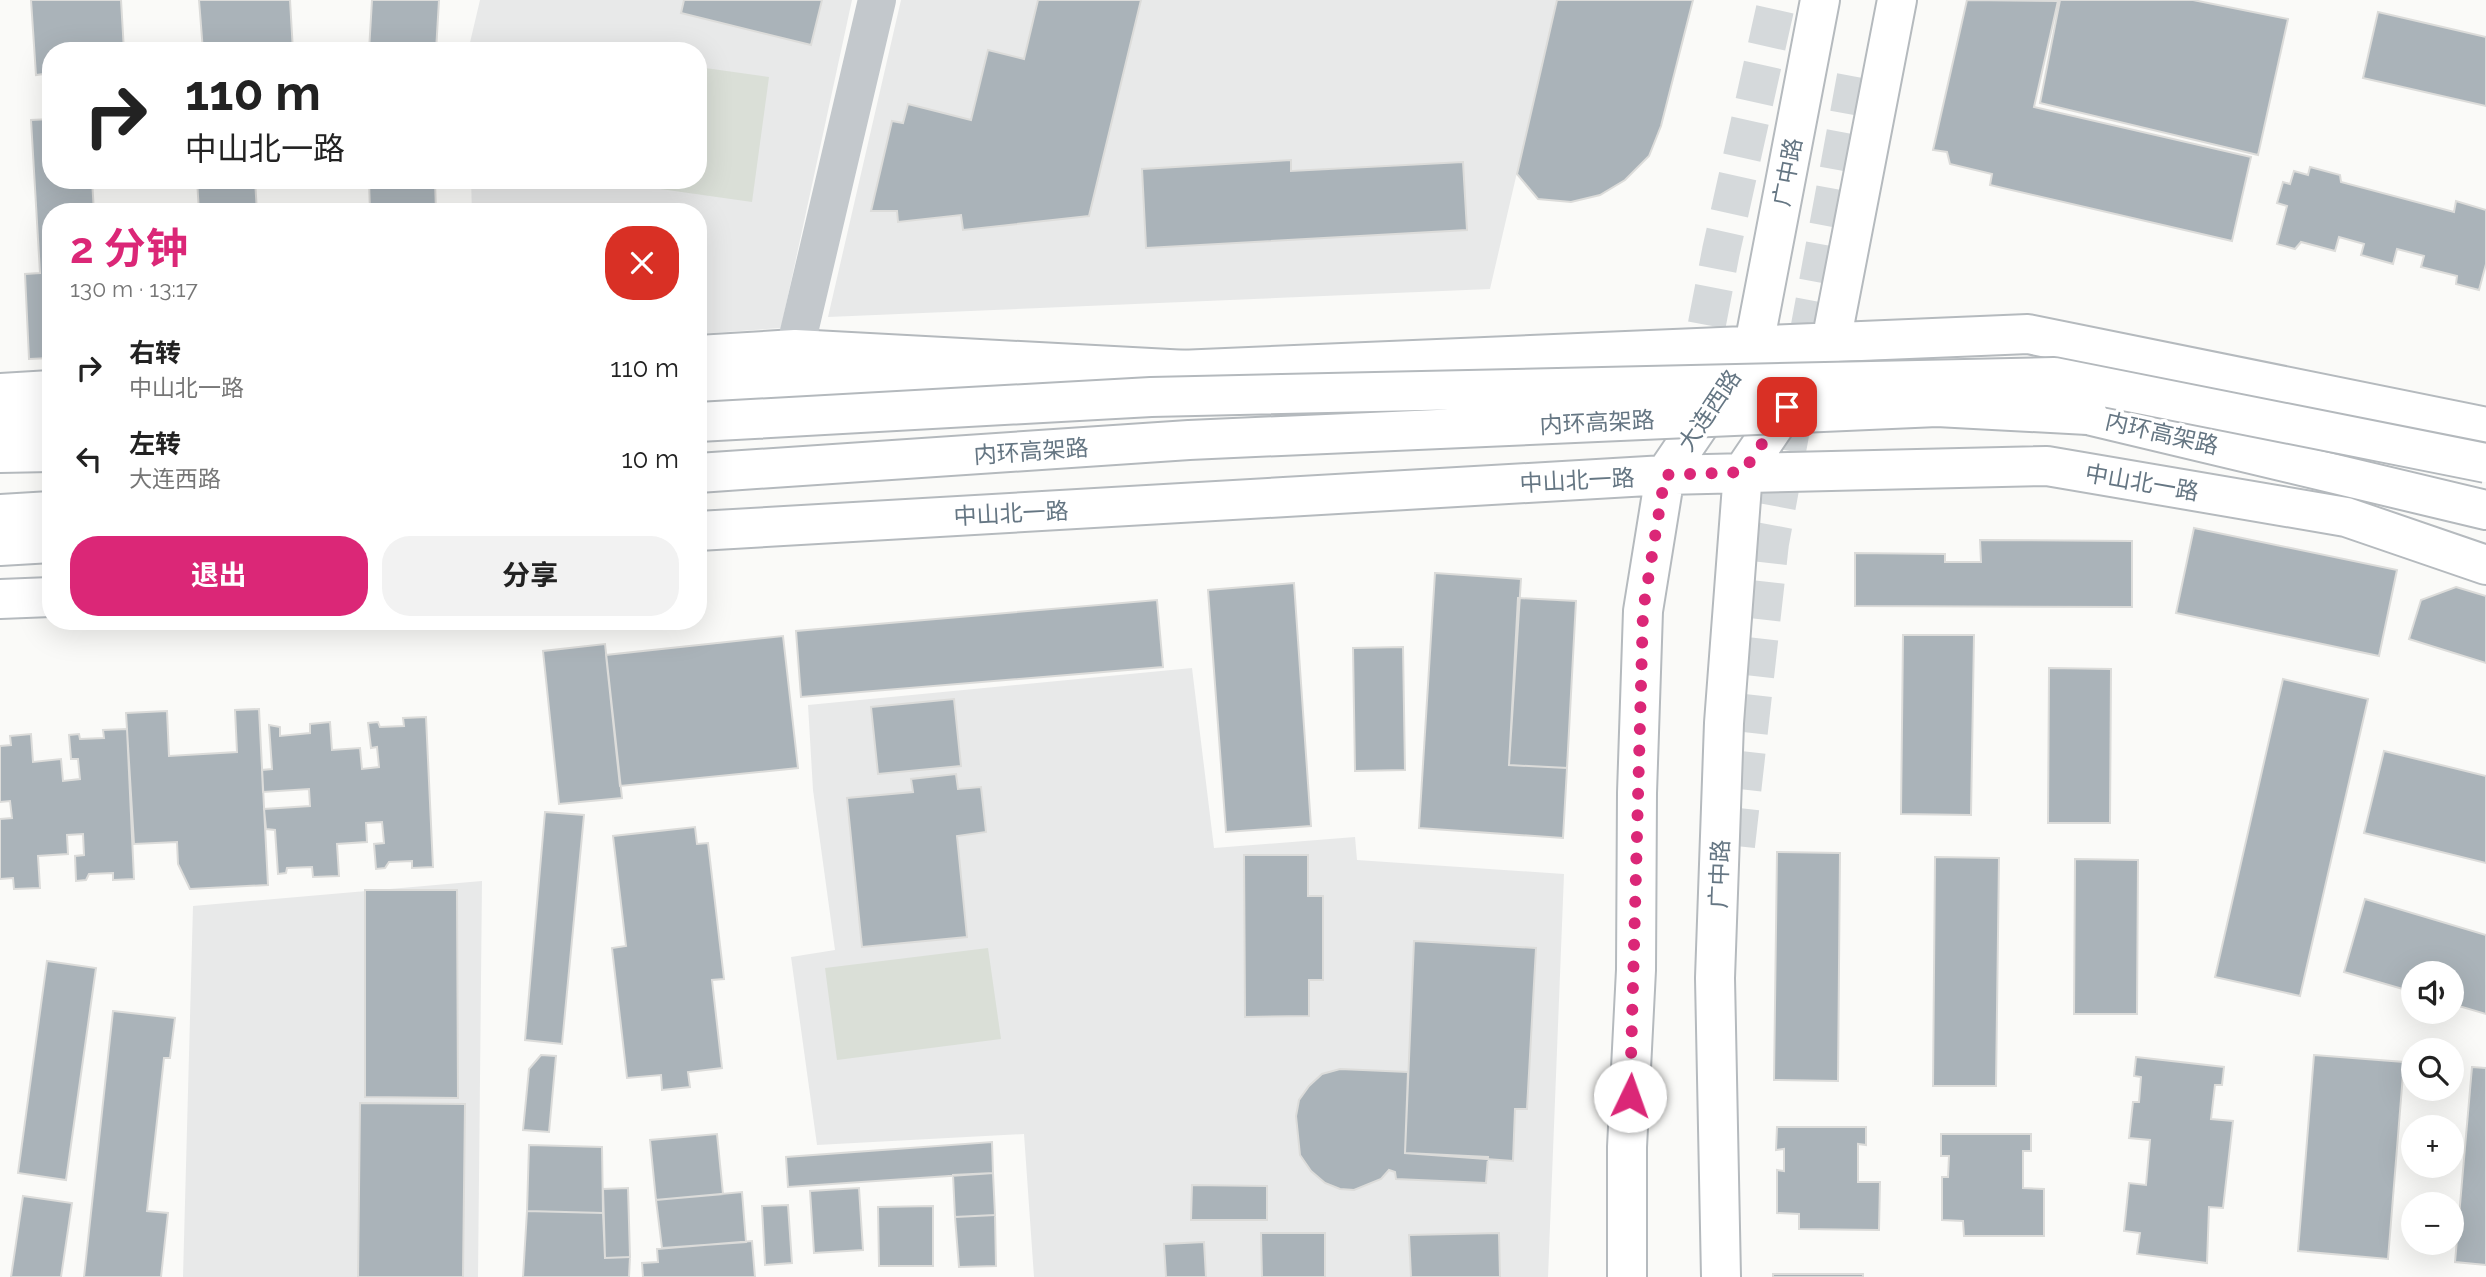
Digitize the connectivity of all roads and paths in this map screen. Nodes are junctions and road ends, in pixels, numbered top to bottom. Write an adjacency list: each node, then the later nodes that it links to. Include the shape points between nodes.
1 (877, 0): 8 (street)
2 (1820, 0): 7 (main road, 广中路)
3 (1872, 0): 5 (main road)
4 (1897, 0): 6 (main road)
5 (1856, 76)
6 (1831, 342): 7 (main road); 17 (main road, via 2028,334); 22 (main road)
7 (1754, 345): 10 (main road); 23 (main road, 大连西路)
8 (795, 349): 9 (main road); 10 (main road)
9 (707, 354)
10 (1188, 370): 11 (main road)
11 (707, 389)
12 (42, 391): 13 (main road)
13 (0, 393)
14 (42, 416): 15 (main road)
15 (0, 418)
16 (707, 422): 20 (main road, 内环高架路, bridge, via 1151,397 2054,377)
17 (2486, 427)
18 (42, 452): 19 (main road)
19 (0, 453)
20 (2486, 463)
21 (707, 472): 24 (main road, 内环高架路, bridge, via 1189,440 1937,407 2088,415)
22 (1743, 472): 23 (main road, 中山北一路); 30 (main road, 中山北一路, via 2048,466 2346,517); 34 (main road, 广中路, via 1724,723 1715,978)
23 (1665, 475): 27 (main road, 中山北一路); 33 (main road, via 1643,611)
24 (2486, 510)
25 (42, 512): 26 (main road)
26 (0, 514)
27 (707, 530)
28 (42, 544): 29 (main road)
29 (0, 546)
30 (2486, 565)
31 (42, 597): 32 (main road)
32 (0, 598)
33 (1627, 1277)
34 (1721, 1277)

